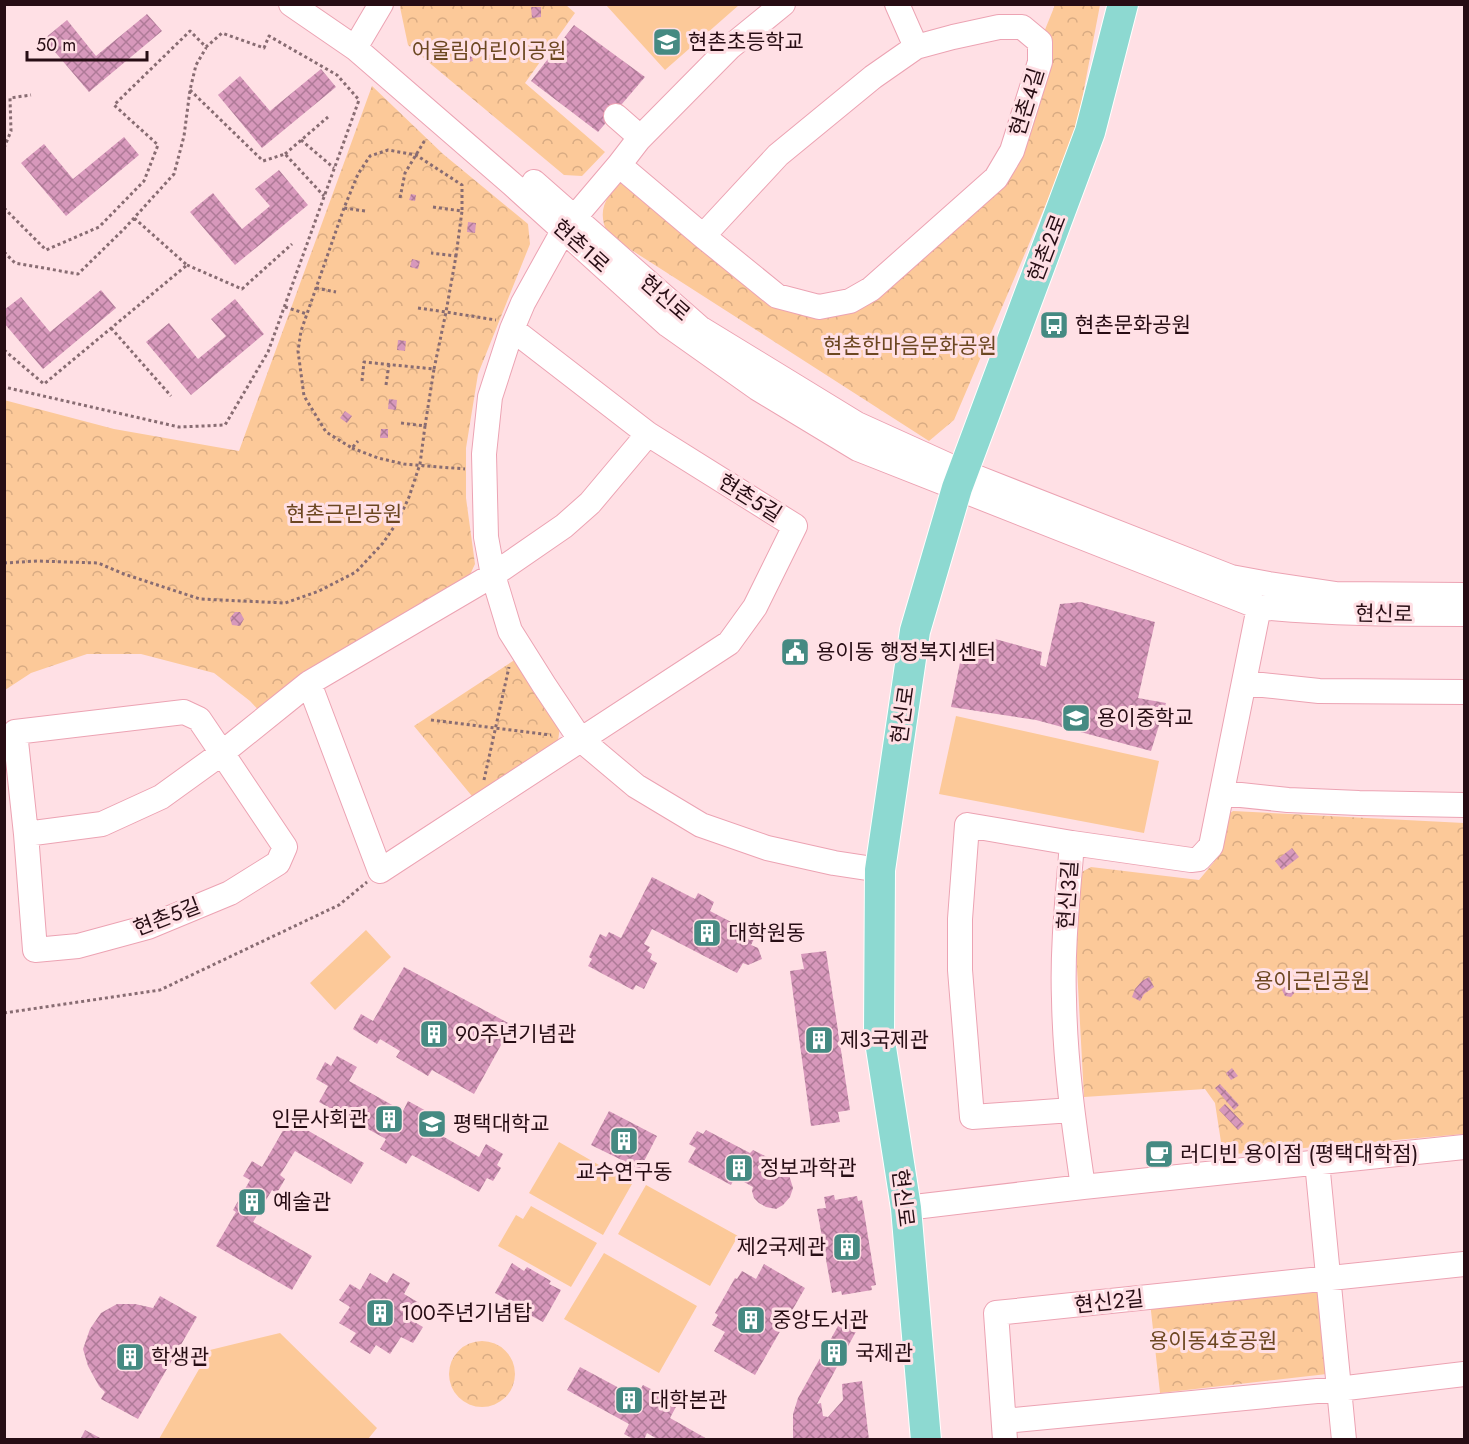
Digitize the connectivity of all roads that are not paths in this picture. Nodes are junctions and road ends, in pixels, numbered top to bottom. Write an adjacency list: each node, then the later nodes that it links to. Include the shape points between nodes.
1 (291, 4): 7 (street)
2 (299, 4): 7 (street)
3 (381, 4): 7 (street)
4 (783, 4): 10 (street, via 729,48)
5 (897, 4): 8 (street)
6 (1123, 4): 16 (main road, 현촌2로, via 1090,132)
7 (359, 41): 12 (street)
8 (916, 47): 13 (street, 현촌4길, via 778,155); 13 (street, 현촌4길, via 999,27 1022,27 1040,42 1040,63 1012,151 996,178 871,289 850,301 819,307 777,296)
9 (616, 116): 10 (street)
10 (640, 137): 11 (street)
11 (619, 165): 12 (street); 13 (street, 현촌4길)
12 (569, 224): 14 (street, via 523,303); 16 (street, 현촌1로, via 668,325 757,388 858,449)
13 (703, 236)
14 (504, 325): 15 (street, 현촌5길); 17 (street, via 484,454 486,537)
15 (648, 434): 17 (street, via 590,503); 24 (street, 현촌5길, via 795,526 755,607 729,643)
16 (960, 480): 18 (street, 현신로, via 1231,577 1336,594); 19 (street, 현신로); 30 (main road, 현신로, via 915,631)
17 (493, 575): 22 (street); 24 (street, via 510,632)
18 (1464, 595)
19 (1258, 607): 20 (street, 현신로); 21 (street, 현신3길)
20 (1464, 614)
21 (1244, 682): 23 (street, via 1319,691); 26 (street, 현신3길)
22 (309, 683): 24 (street, 현촌5길, via 380,871); 25 (street)
23 (1464, 692)
24 (580, 739): 30 (street, via 636,786 701,825 767,848)
25 (222, 753): 28 (street, via 161,797 102,824); 28 (street, 현촌5길, via 199,719 184,712 15,732); 28 (street, 현촌5길, via 285,847 278,863 230,893 148,927 78,946 34,950)
26 (1222, 793): 27 (street); 29 (street, 현신3길, via 1211,846 1199,859)
27 (1464, 805)
28 (26, 834)
29 (1072, 843): 31 (street, 현신3길, via 1064,999); 31 (street, via 967,825 960,919 960,970 972,1117)
30 (880, 870): 35 (main road, 현신로, via 879,1035)
31 (1072, 1110): 34 (street, 현신3길)
32 (1464, 1147): 33 (street)
33 (1317, 1162): 34 (street); 37 (street)
34 (1083, 1187): 35 (street)
35 (906, 1208): 41 (main road, 현신로)
36 (1464, 1264): 37 (street, 현신2길)
37 (1329, 1279): 39 (street); 40 (street, 현신2길, via 996,1313)
38 (1464, 1374): 39 (street, 현신2길)
39 (1338, 1389): 40 (street, 현신2길); 42 (street)
40 (1004, 1430)
41 (926, 1440)
42 (1344, 1440)

